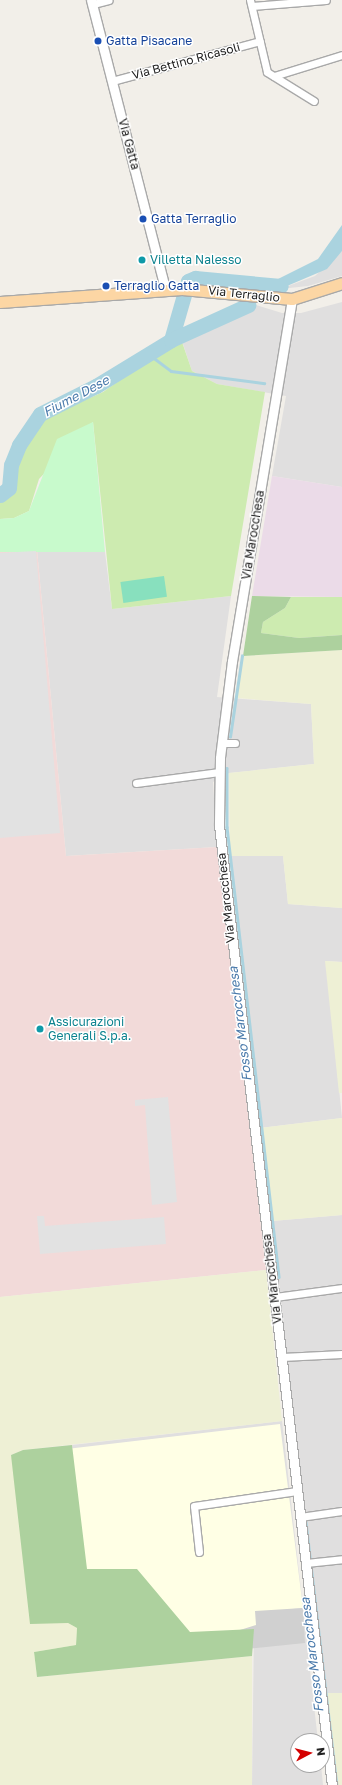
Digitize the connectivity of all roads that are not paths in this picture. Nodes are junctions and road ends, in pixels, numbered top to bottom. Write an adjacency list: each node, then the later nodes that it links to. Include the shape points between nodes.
1 (108, 0): 3 (street)
2 (326, 0): 4 (street)
3 (92, 2): 8 (street, Via Gatta)
4 (251, 3): 5 (street)
5 (260, 42): 7 (street, via 268,72); 8 (street, Via Bettino Ricasoli)
6 (342, 55): 7 (street)
7 (274, 76): 9 (street)
8 (112, 81): 11 (street, Via Gatta)
9 (314, 101)
10 (342, 283): 12 (main road, Via Terraglio)
11 (165, 289): 12 (main road, Via Terraglio); 13 (main road, Via Terraglio)
12 (292, 299): 14 (street, Via Marocchesa)
13 (0, 302)
14 (222, 742): 15 (street); 16 (street, Via Marocchesa)
15 (235, 743)
16 (219, 772): 17 (street); 19 (street, Via Marocchesa, via 222,867)
17 (136, 784)
18 (342, 1288): 19 (street)
19 (275, 1297): 21 (street, Via Marocchesa)
20 (342, 1354): 21 (street)
21 (282, 1357): 22 (street, Via Marocchesa)
22 (297, 1491): 24 (street, Via Marocchesa); 25 (street, via 194,1506)
23 (342, 1511): 24 (street)
24 (300, 1517): 27 (street, Via Marocchesa)
25 (199, 1552)
26 (342, 1559): 27 (street)
27 (309, 1562): 28 (street, Via Marocchesa)
28 (332, 1785)

